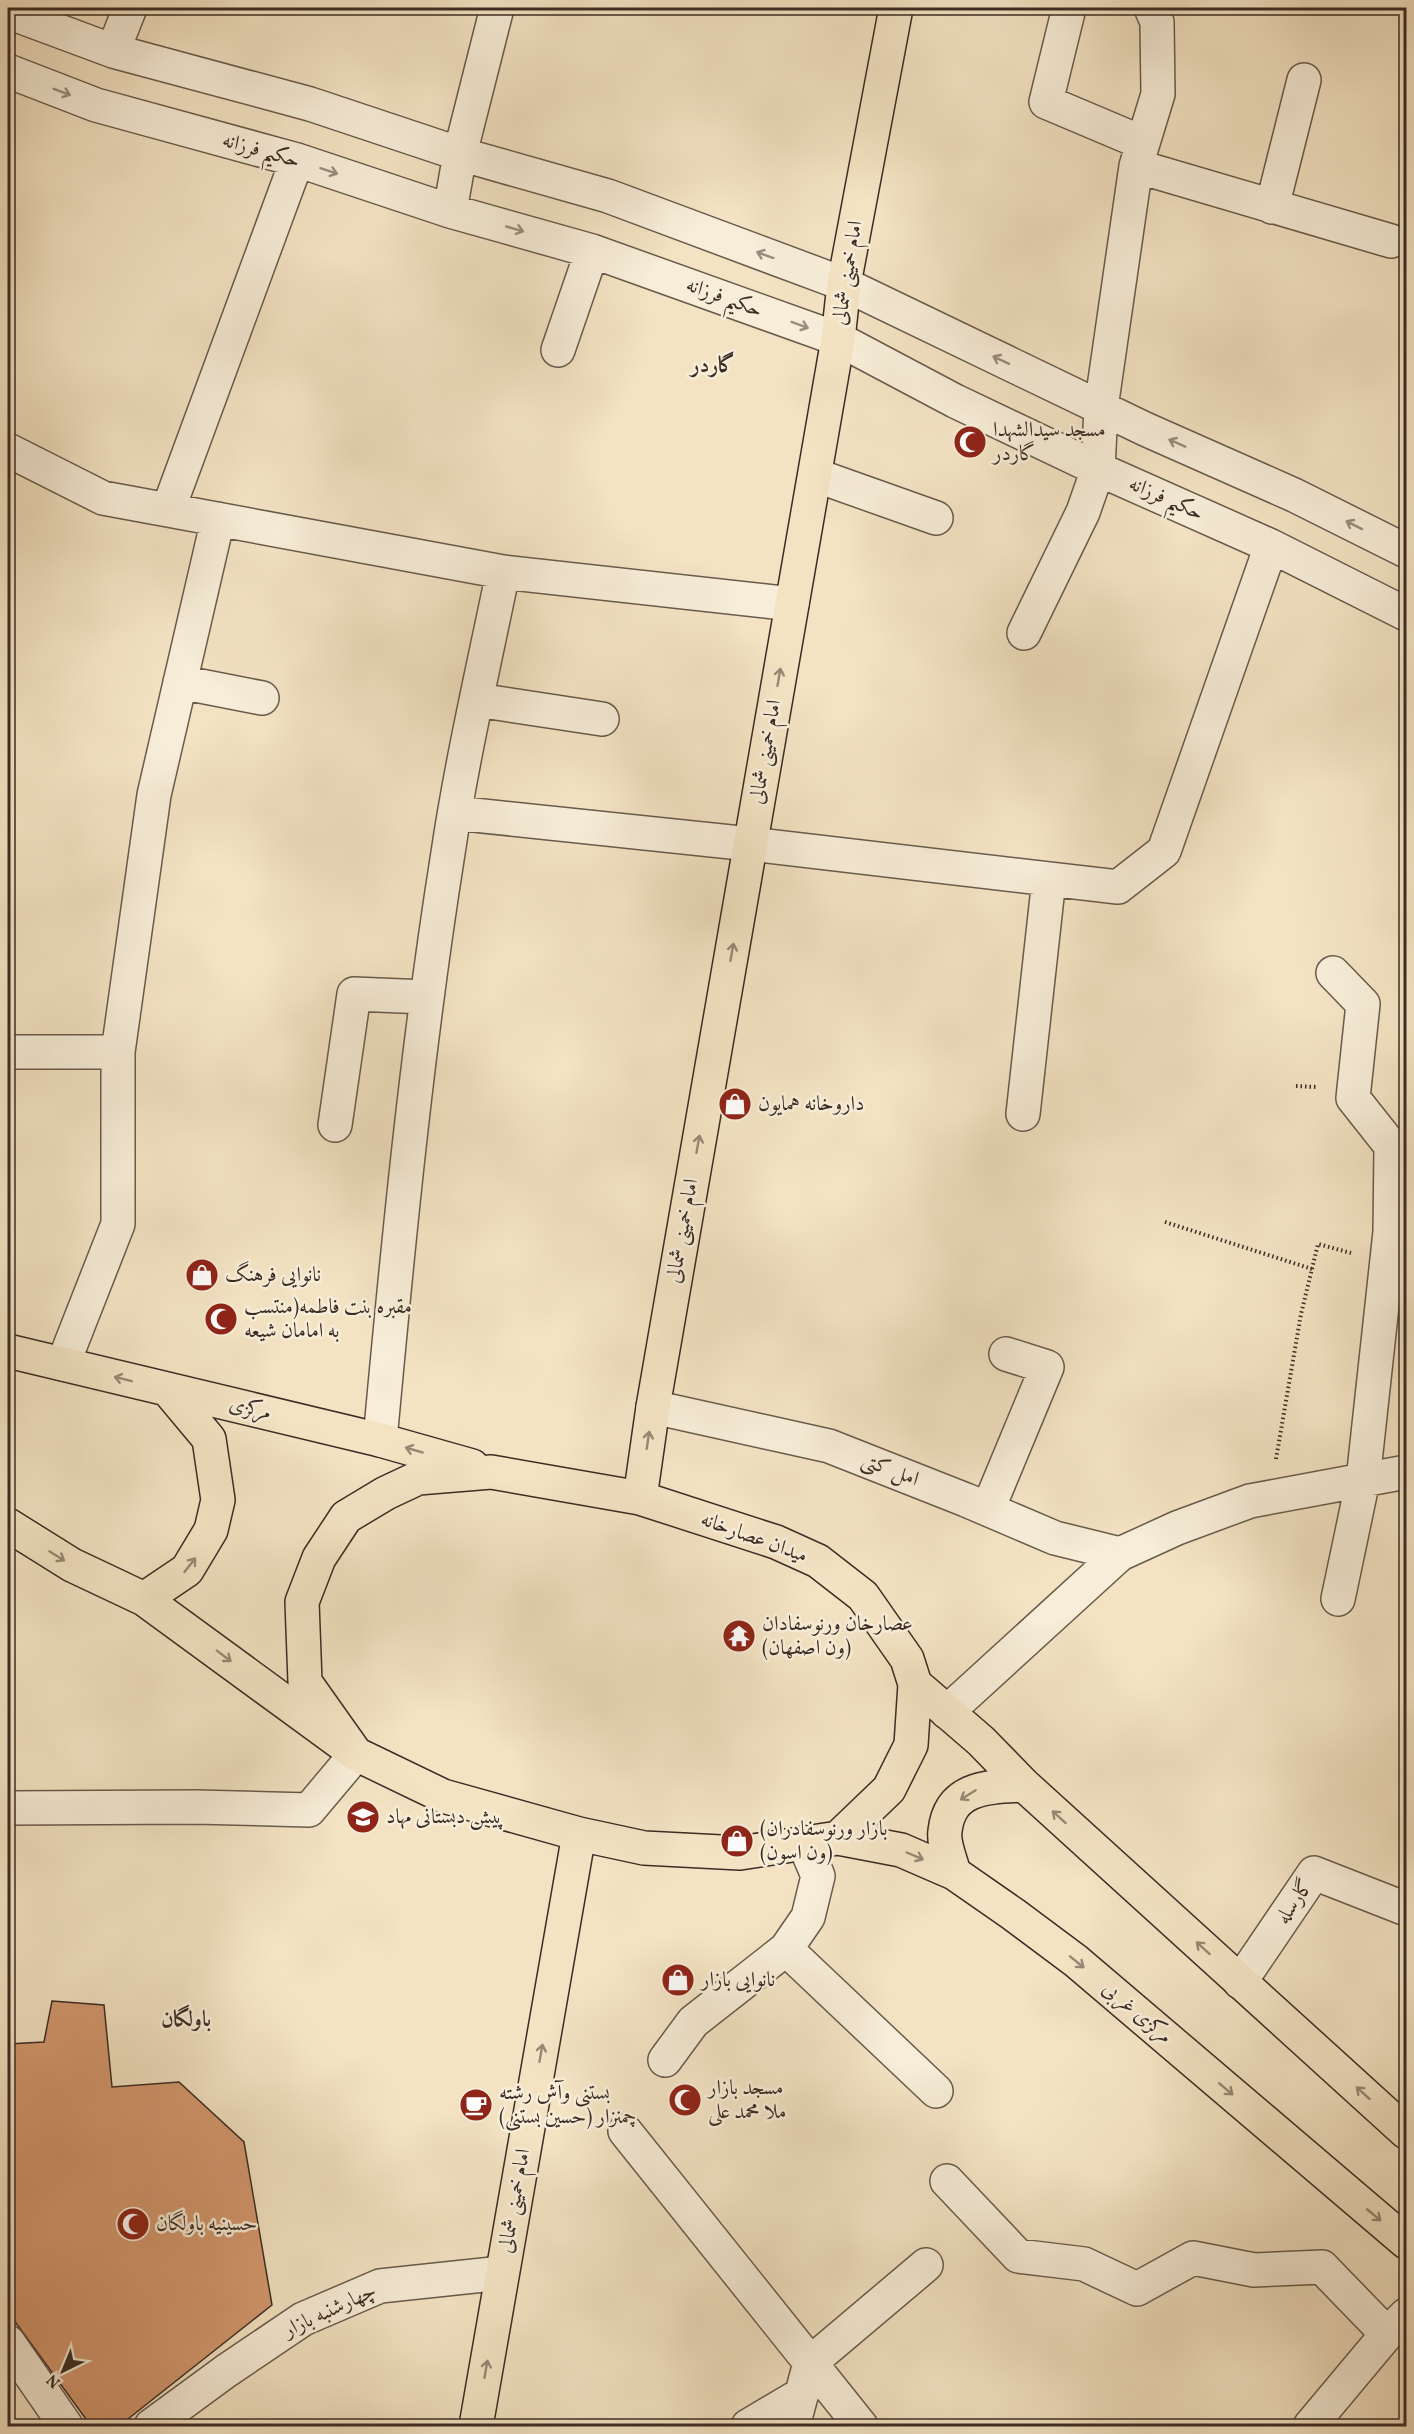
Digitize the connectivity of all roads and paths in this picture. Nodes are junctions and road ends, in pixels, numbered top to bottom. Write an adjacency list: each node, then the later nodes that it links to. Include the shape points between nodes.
1 (130, 8): 7 (street)
2 (497, 8): 10 (street)
3 (896, 8): 17 (main road, امام خمینی شمالی)
4 (1069, 8): 11 (street, via 1046,102)
5 (1151, 8): 11 (street, via 1157,22 1158,94)
6 (18, 12): 7 (street)
7 (113, 51): 10 (street, via 310,104)
8 (9, 75): 12 (street, حکیم فرزانه, one-way to 12, via 96,105)
9 (1304, 80): 13 (street)
10 (460, 154): 14 (street); 17 (street, one-way to 10, via 608,196)
11 (1140, 155): 13 (street); 20 (street)
12 (297, 160): 14 (street, حکیم فرزانه, one-way to 14); 24 (street)
13 (1272, 207): 15 (street)
14 (450, 211): 16 (street, حکیم فرزانه, one-way to 16)
15 (1391, 241)
16 (592, 251): 18 (street, حکیم فرزانه, one-way to 18); 19 (street)
17 (844, 284): 18 (main road, امام خمینی شمالی); 20 (street, one-way to 17)
18 (838, 339): 22 (street, حکیم فرزانه, via 955,401); 23 (main road, امام خمینی شمالی)
19 (558, 350)
20 (1101, 408): 22 (street); 28 (street, one-way to 20)
21 (8, 450): 24 (street, via 103,498)
22 (1098, 469): 27 (street, حکیم فرزانه); 32 (street, via 1083,512)
23 (815, 475): 25 (street); 30 (main road, امام خمینی شمالی)
24 (168, 510): 26 (street)
25 (936, 518)
26 (218, 519): 29 (street); 33 (street)
27 (1271, 546): 31 (street, حکیم فرزانه); 39 (street, via 1164,851 1118,887)
28 (1407, 551)
29 (503, 572): 30 (street); 35 (street)
30 (792, 604): 38 (main road, امام خمینی شمالی, one-way to 30)
31 (1407, 614)
32 (1024, 633)
33 (180, 682): 34 (street); 43 (street, via 154,795)
34 (262, 698)
35 (477, 700): 36 (street); 37 (street)
36 (602, 719)
37 (455, 813): 38 (street); 41 (street)
38 (750, 844): 39 (street); 53 (main road, امام خمینی شمالی, one-way to 38)
39 (1049, 879): 44 (street)
40 (1333, 973): 47 (street, via 1363,1004 1353,1098 1391,1146)
41 (426, 997): 45 (street, via 354,994); 54 (street)
42 (8, 1052): 43 (street)
43 (118, 1052): 51 (street, via 118,1224)
44 (1023, 1114)
45 (335, 1125)
46 (1166, 1222): 48 (path)
47 (1387, 1262): 48 (path, via 1318,1244); 57 (street)
48 (1312, 1269): 58 (path)
49 (8, 1351): 51 (main road, مرکزی)
50 (1006, 1354): 60 (street, via 1047,1367)
51 (63, 1364): 52 (main road, مرکزی, one-way to 51)
52 (168, 1390): 54 (main road, مرکزی); 63 (main road, one-way to 52, via 187,1570 211,1530 218,1500 209,1439)
53 (653, 1407): 59 (main road, امام خمینی شمالی, one-way to 53); 60 (street, امل کتی, via 829,1446)
54 (380, 1440): 55 (main road, مرکزی, one-way to 54)
55 (491, 1472): 59 (main road, میدان عصارخانه); 67 (main road, میدان عصارخانه, via 418,1478 386,1493 346,1517 319,1558 302,1602 305,1682)
56 (1407, 1472): 57 (street)
57 (1363, 1480): 58 (street); 64 (street)
58 (1269, 1497): 62 (street, via 1177,1528)
59 (640, 1498): 65 (main road, میدان عصارخانه, via 776,1542 818,1561 863,1596 907,1659)
60 (988, 1509): 62 (street, امل کتی, via 1055,1538)
61 (8, 1525): 63 (main road, one-way to 63, via 72,1565)
62 (1120, 1554): 66 (street)
63 (144, 1599): 67 (main road, one-way to 67)
64 (1338, 1599)
65 (915, 1684): 66 (main road); 71 (main road, میدان عصارخانه, via 911,1745 889,1789)
66 (947, 1712): 68 (main road)
67 (356, 1754): 69 (street, via 309,1810); 70 (main road, میدان عصارخانه, via 443,1796)
68 (1024, 1785): 73 (main road, one-way to 73, via 980,1788 962,1797 952,1808 944,1833); 76 (main road, one-way to 68)
69 (9, 1814)
70 (579, 1834): 72 (main road, میدان عصارخانه, via 644,1848 740,1853); 84 (main road, امام خمینی شمالی, one-way to 70)
71 (838, 1838): 72 (main road, میدان عصارخانه); 73 (main road, مرکزی غربی, one-way to 73, via 901,1850)
72 (804, 1843): 75 (street, via 818,1876 808,1917)
73 (954, 1873): 82 (main road, مرکزی غربی, one-way to 82, via 1076,1961)
74 (1407, 1909): 76 (street, گارسله, via 1314,1873)
75 (786, 1949): 77 (street, via 693,2022); 78 (street)
76 (1240, 1982): 80 (main road, one-way to 76)
77 (666, 2060)
78 (936, 2091)
79 (624, 2131): 87 (street)
80 (1407, 2132)
81 (947, 2181): 85 (street, via 1018,2256 1084,2264 1137,2289 1193,2258 1254,2270 1322,2267)
82 (1407, 2242)
83 (926, 2265): 87 (street)
84 (502, 2273): 89 (street, چهارشنبه بازار, via 380,2286 314,2314 288,2328); 90 (main road, امام خمینی شمالی, one-way to 84)
85 (1397, 2325): 94 (street)
86 (8, 2342): 88 (street)
87 (806, 2379): 91 (street); 92 (street); 93 (street)
88 (66, 2427)
89 (151, 2427)
90 (476, 2427)
91 (748, 2427)
92 (793, 2427)
93 (861, 2427)
94 (1310, 2427)

